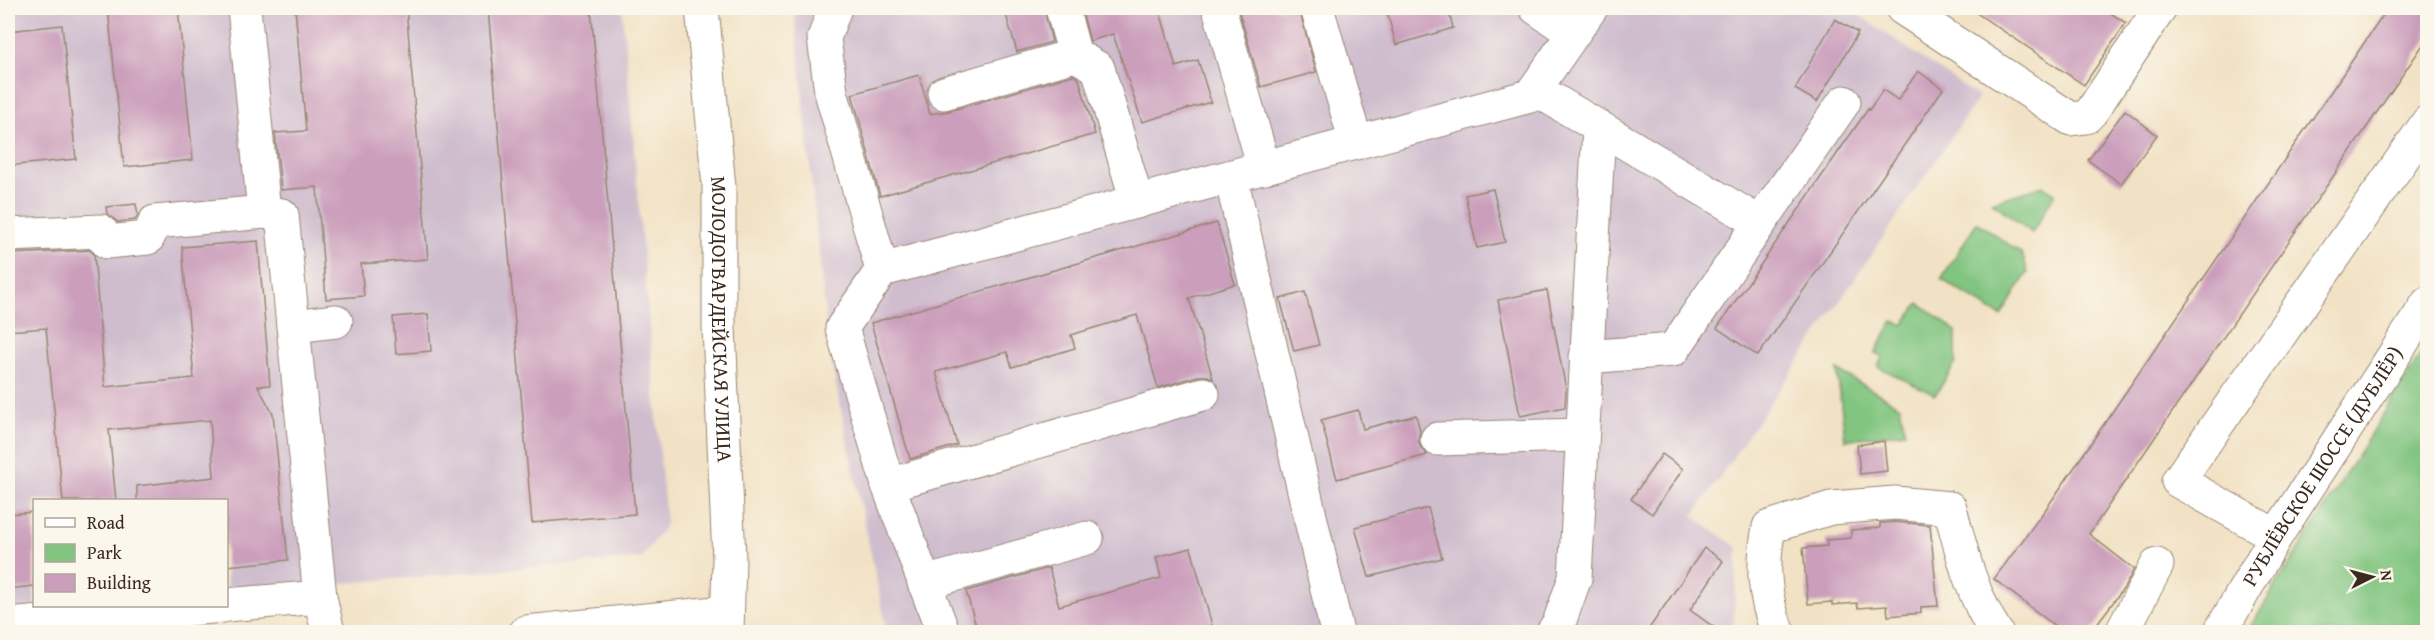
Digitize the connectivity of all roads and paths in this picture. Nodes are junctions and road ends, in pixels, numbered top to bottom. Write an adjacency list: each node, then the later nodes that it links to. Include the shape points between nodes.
1 (244, 8): 21 (street)
2 (702, 8): 40 (street, МОЛОДОГВАРДЕЙСКАЯ УЛИЦА, via 719,187 719,327 729,559)
3 (835, 8): 24 (street, via 824,38 831,92)
4 (1062, 8): 11 (street)
5 (1219, 8): 18 (street)
6 (1317, 8): 17 (street)
7 (1536, 8): 10 (street)
8 (1902, 8): 9 (street, via 2064,116 2079,119 2092,111)
9 (2160, 8)
10 (1582, 20): 12 (street)
11 (1075, 55): 13 (street); 20 (street, via 1098,68)
12 (1535, 89): 16 (street); 17 (street, via 1530,96)
13 (944, 93)
14 (1844, 102): 22 (street)
15 (2427, 122): 33 (street, via 2178,481)
16 (1599, 127): 22 (street); 28 (street)
17 (1356, 143): 18 (street)
18 (1264, 168): 19 (street)
19 (1231, 177): 20 (street); 45 (street)
20 (1137, 202): 24 (street)
21 (264, 212): 23 (street, via 155,222 148,238 107,242 101,231); 27 (street, via 282,215)
22 (1760, 223): 28 (street, via 1673,350)
23 (8, 235)
24 (882, 270): 32 (street, via 842,327)
25 (2427, 303): 33 (street, РУБЛЁВСКОЕ ШОССЕ (ДУБЛЁР))
26 (336, 321): 27 (street)
27 (293, 326): 37 (street)
28 (1586, 357): 30 (street)
29 (1203, 394): 32 (street)
30 (1582, 435): 31 (street); 46 (street, via 1575,578)
31 (1437, 439)
32 (888, 485): 36 (street)
33 (2276, 536): 50 (street, РУБЛЁВСКОЕ ШОССЕ (ДУБЛЁР))
34 (1087, 537): 36 (street)
35 (2157, 565): 49 (street)
36 (924, 583): 44 (street)
37 (320, 597): 38 (street); 42 (street)
38 (228, 605)
39 (203, 607): 41 (street)
40 (726, 622): 43 (street)
41 (8, 625)
42 (328, 633)
43 (526, 633)
44 (943, 633)
45 (1337, 633)
46 (1553, 633)
47 (1778, 633): 48 (street, via 1765,588 1763,558 1769,527 1832,508 1895,503 1950,508 1971,578)
48 (1996, 633)
49 (2122, 633)
50 (2220, 633)

